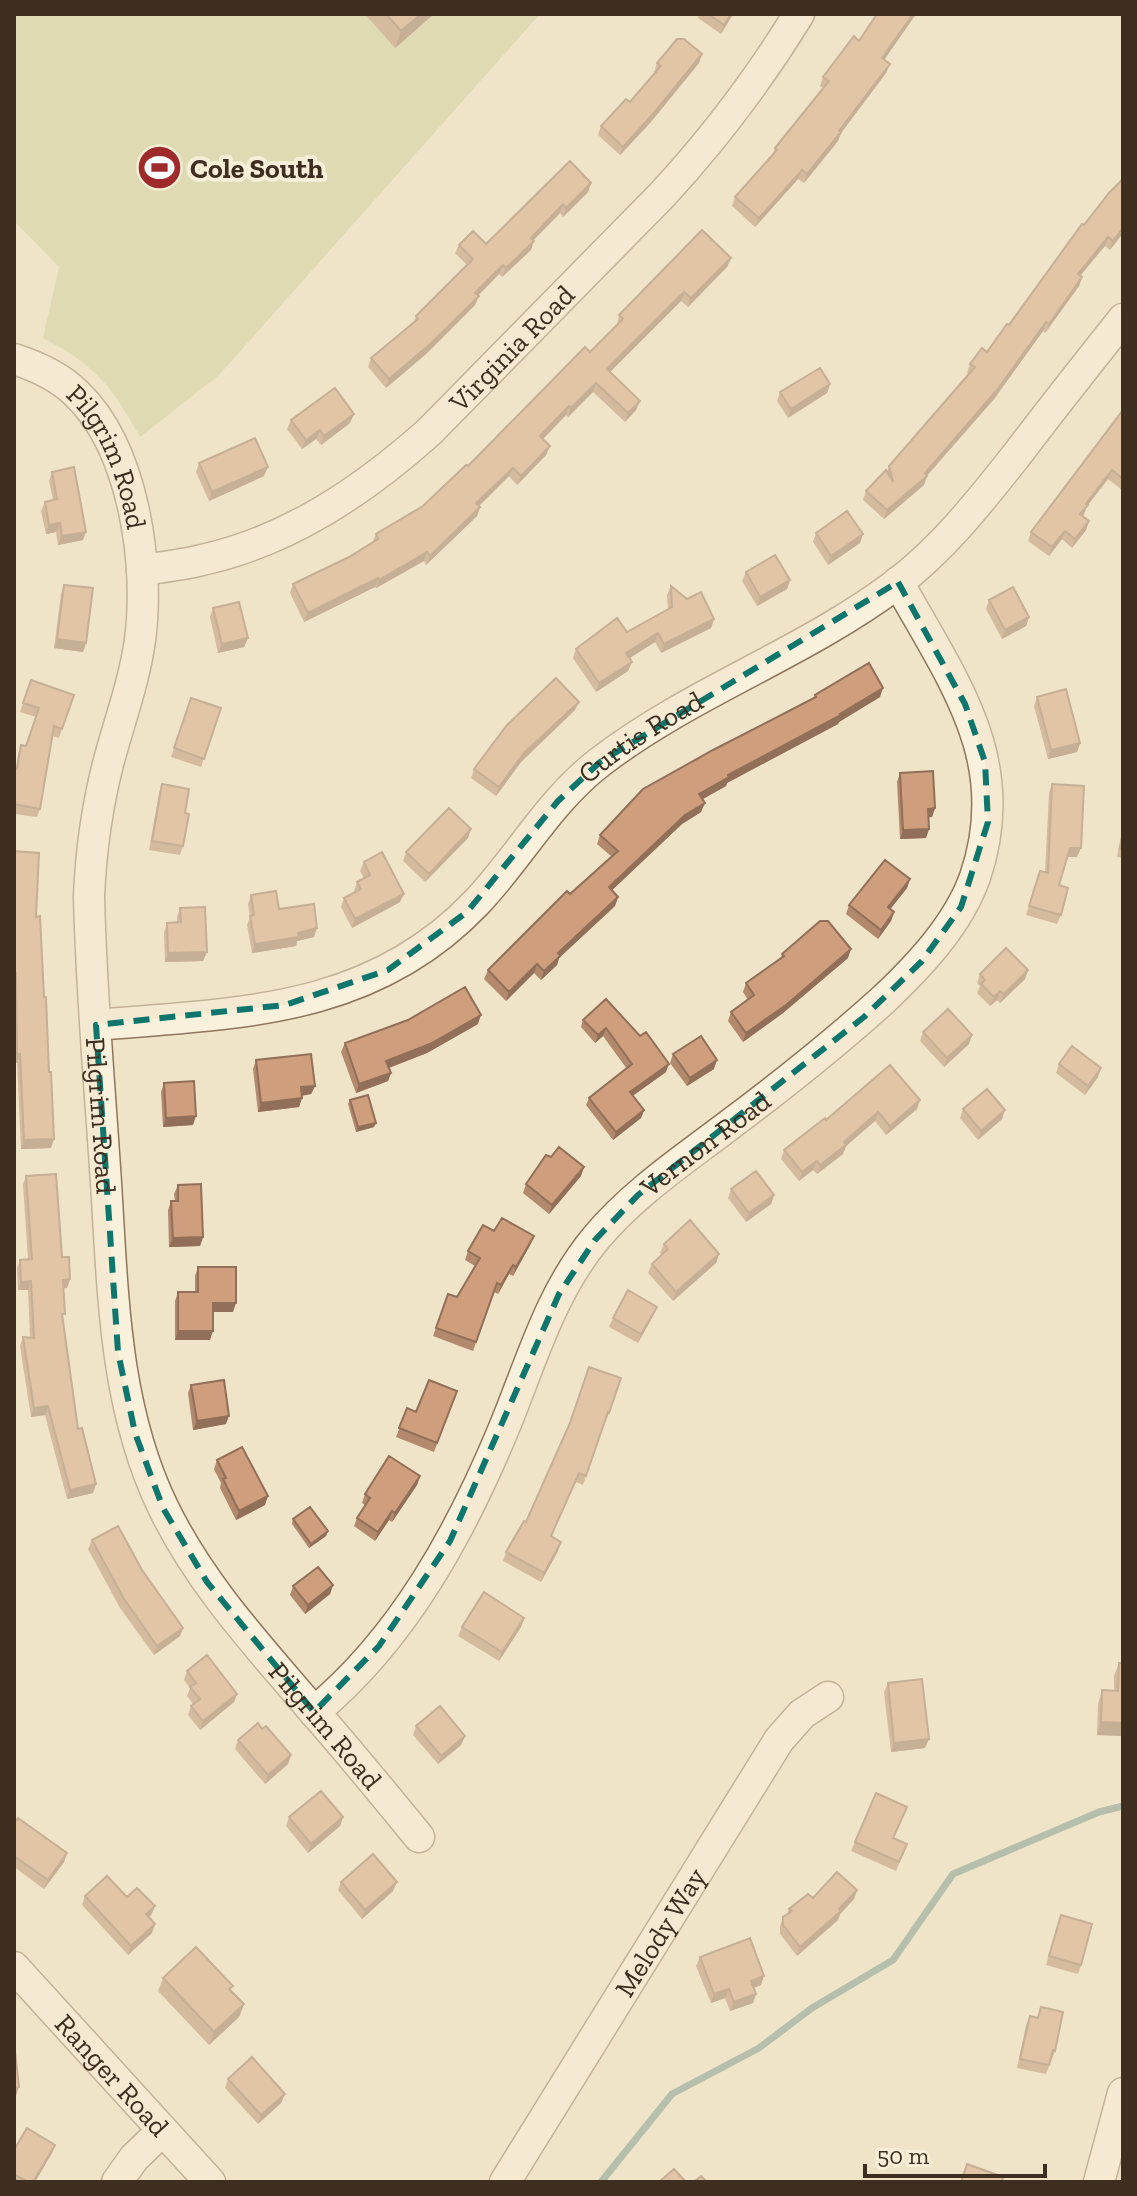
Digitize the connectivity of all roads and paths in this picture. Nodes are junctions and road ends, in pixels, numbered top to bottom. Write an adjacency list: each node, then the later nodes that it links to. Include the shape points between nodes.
1 (799, 14): 4 (street, Virginia Road, via 691,163 398,460 338,503 271,537 204,560)
2 (1123, 319): 5 (street, Curtis Road, via 970,513)
3 (14, 359): 4 (street, Pilgrim Road, via 56,377 77,393 111,441 131,500)
4 (142, 570): 6 (street, Pilgrim Road, via 136,668 106,775 90,862)
5 (898, 582): 6 (street, Curtis Road, via 600,762 558,801 467,912 388,970 285,1005); 8 (street, Vernon Road, via 965,704 985,762 988,822 974,880 961,907 922,961 864,1017 638,1195 595,1240 559,1294 482,1479 443,1553 354,1677)
6 (96, 1025): 8 (street, Pilgrim Road, via 118,1352 147,1472 192,1558 233,1617)
7 (828, 1697): 15 (street, Melody Way, via 802,1714 779,1740)
8 (314, 1712): 9 (street, Pilgrim Road)
9 (419, 1837)
10 (14, 1967): 12 (street, Ranger Road)
11 (1123, 2093): 16 (street)
12 (162, 2131): 13 (street); 14 (street, Ranger Road)
13 (117, 2182)
14 (210, 2182)
15 (505, 2182)
16 (1099, 2182)

